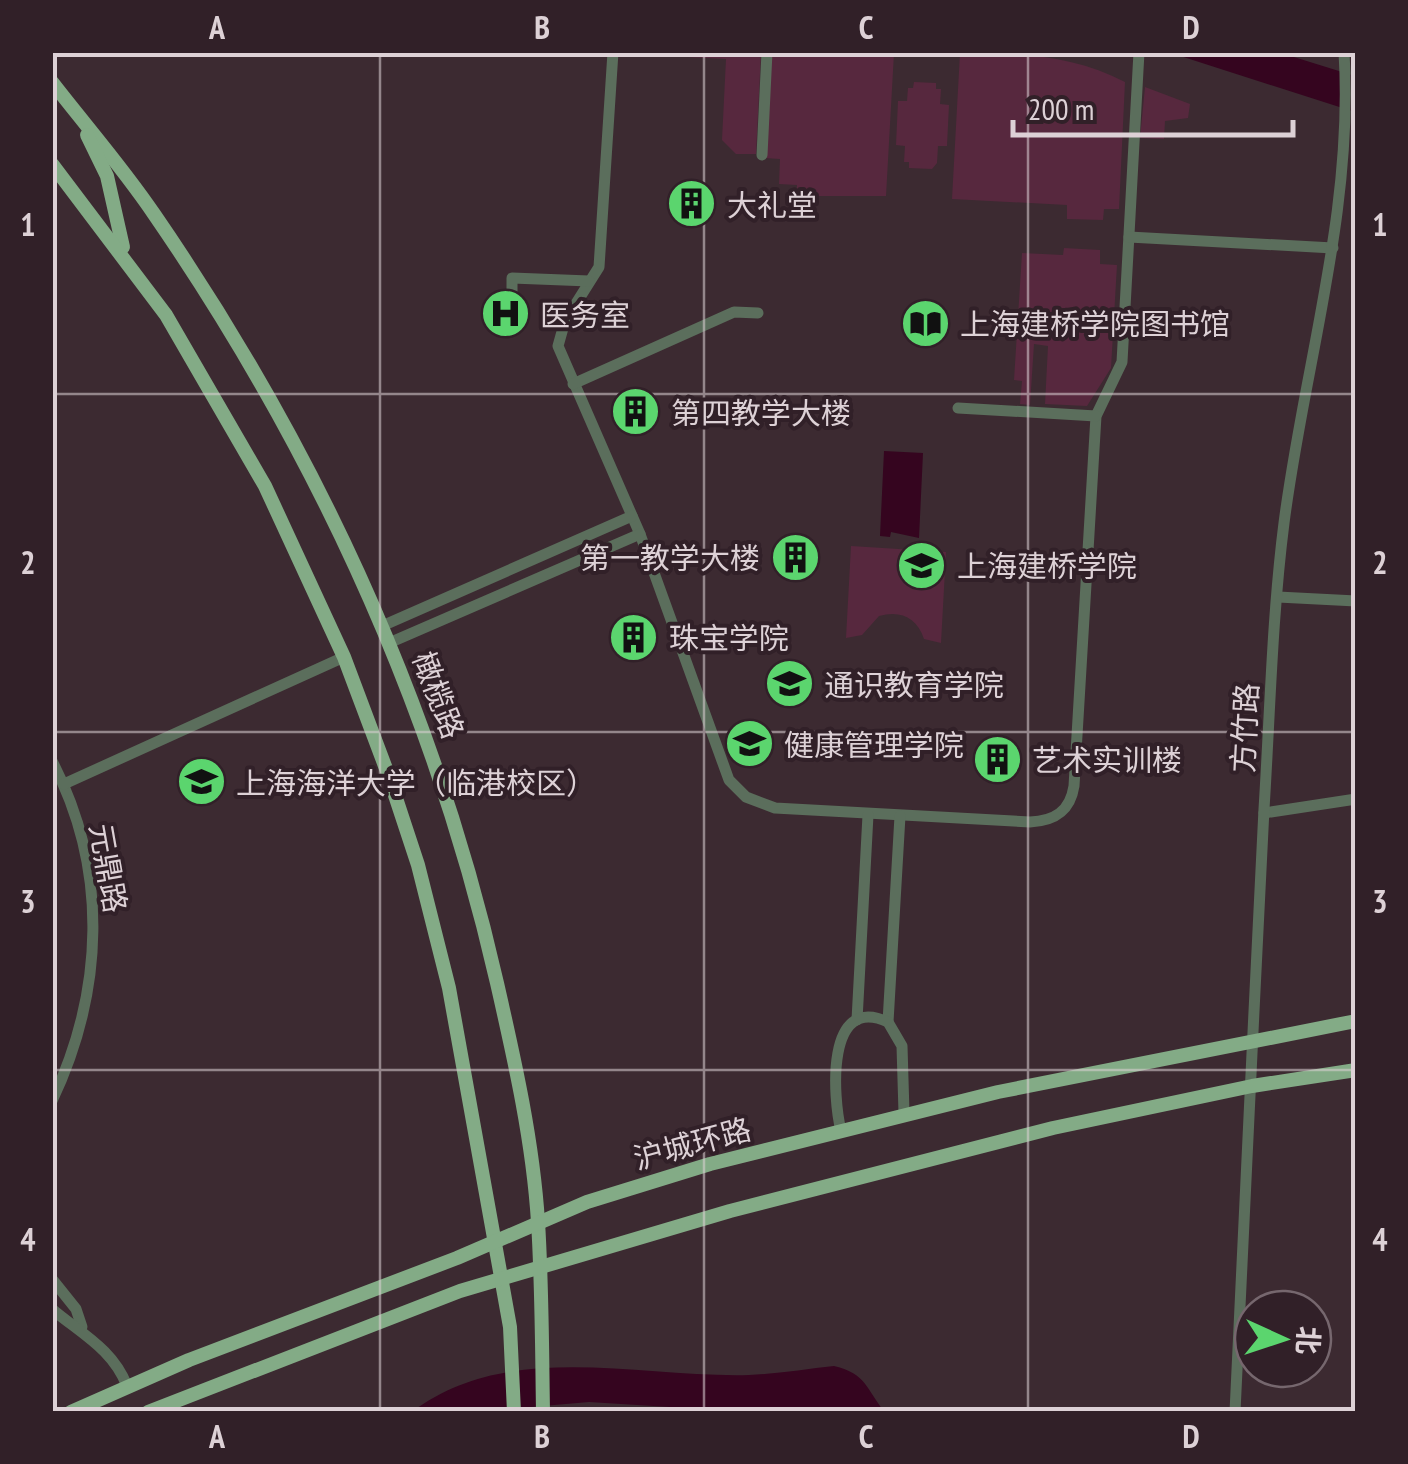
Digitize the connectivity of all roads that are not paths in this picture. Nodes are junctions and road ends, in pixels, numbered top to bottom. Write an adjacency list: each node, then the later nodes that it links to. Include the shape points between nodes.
1 (613, 52): 12 (street, via 598,267)
2 (767, 52): 7 (street)
3 (1138, 54): 9 (street)
4 (1344, 58): 10 (street, 方竹路)
5 (52, 82): 6 (main road, 橄榄路)
6 (72, 108): 11 (main road, via 107,176); 24 (main road, 橄榄路, via 153,212 246,355 302,453)
7 (762, 155)
8 (52, 164): 11 (main road)
9 (1128, 237): 10 (street); 17 (street, via 1121,369)
10 (1333, 248): 22 (street, 方竹路, via 1284,523)
11 (128, 262): 26 (main road, via 264,486)
12 (589, 281): 13 (street, via 512,278); 15 (street, via 559,336)
13 (512, 291)
14 (758, 314): 15 (street, via 734,312)
15 (572, 384): 18 (street)
16 (958, 408): 17 (street)
17 (1096, 416): 32 (street, via 1069,805 1042,821)
18 (632, 516): 19 (street); 20 (street)
19 (640, 534): 21 (street); 31 (street, via 729,780 746,797 776,808)
20 (564, 545): 21 (street); 24 (street)
21 (572, 563): 25 (street)
22 (1278, 597): 23 (street); 30 (street, 方竹路)
23 (1356, 601)
24 (382, 626): 25 (main road, 橄榄路)
25 (389, 643): 42 (main road, 橄榄路, via 429,744 482,916 518,1084)
26 (344, 657): 28 (street); 43 (main road, via 436,930)
27 (52, 762): 28 (street, 元鼎路)
28 (64, 784): 39 (street, 元鼎路, via 87,857 94,947 84,1018)
29 (1356, 799): 30 (street)
30 (1264, 813): 36 (street, 方竹路)
31 (868, 815): 32 (street); 33 (street)
32 (900, 816): 34 (street)
33 (857, 1020): 34 (street); 41 (street, via 838,1048)
34 (888, 1022): 40 (street, via 902,1046)
35 (1356, 1022): 36 (main road, 沪城环路)
36 (1250, 1040): 38 (street, 方竹路); 40 (main road, 沪城环路)
37 (1356, 1070): 38 (main road)
38 (1252, 1086): 44 (main road, via 930,1157); 54 (street, 方竹路)
39 (52, 1101)
40 (904, 1113): 41 (main road, 沪城环路)
41 (840, 1131): 42 (main road, 沪城环路, via 710,1164)
42 (538, 1223): 43 (main road, 沪城环路); 44 (main road, 橄榄路)
43 (493, 1243): 46 (main road); 49 (main road, 沪城环路)
44 (538, 1268): 46 (main road); 51 (main road, 橄榄路)
45 (52, 1278): 48 (street)
46 (500, 1279): 50 (main road); 53 (main road, via 324,1340)
47 (52, 1308): 48 (street)
48 (82, 1327): 49 (street)
49 (127, 1386): 52 (main road, 沪城环路)
50 (514, 1411)
51 (543, 1411)
52 (71, 1412)
53 (148, 1412)
54 (1235, 1412)

